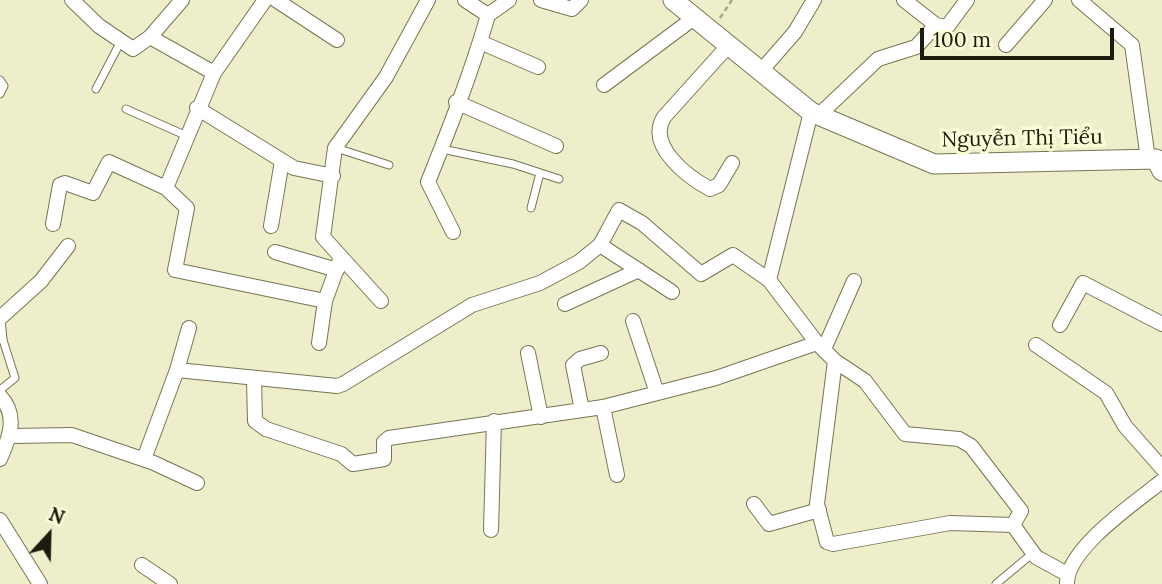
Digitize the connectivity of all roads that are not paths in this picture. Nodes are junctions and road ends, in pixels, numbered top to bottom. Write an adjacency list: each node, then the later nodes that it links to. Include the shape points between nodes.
1 (72, 0): 20 (street)
2 (182, 0): 19 (street)
3 (265, 0): 27 (street)
4 (276, 0): 21 (street)
5 (428, 0): 38 (street, via 386,77)
6 (465, 0): 16 (street)
7 (509, 0): 16 (street)
8 (541, 0): 9 (street, via 572,9)
9 (581, 0)
10 (673, 0): 17 (street, Nguyễn Thị Tiểu)
11 (814, 0): 26 (street, via 795,32)
12 (904, 0): 18 (street)
13 (967, 0): 18 (street, via 947,27)
14 (1045, 0): 23 (street)
15 (1079, 0): 43 (street, via 1132,45)
16 (488, 15): 22 (street)
17 (694, 18): 24 (street, Nguyễn Thị Tiểu); 29 (street)
18 (936, 25): 35 (street, via 916,47 878,59)
19 (150, 37): 20 (street, via 136,49); 27 (street)
20 (121, 40): 30 (lane)
21 (337, 40)
22 (480, 42): 25 (street); 32 (street)
23 (1006, 45)
24 (728, 46): 26 (street, Nguyễn Thị Tiểu); 41 (street, via 660,127 666,153 710,189 719,185)
25 (538, 67)
26 (761, 71): 35 (street, Nguyễn Thị Tiểu)
27 (214, 73): 33 (street)
28 (0, 80): 31 (lane, via 4,86)
29 (604, 85)
30 (96, 89)
31 (0, 94)
32 (456, 102): 37 (street); 39 (street)
33 (197, 108): 36 (street); 40 (street)
34 (126, 109): 36 (lane)
35 (815, 113): 43 (street, Nguyễn Thị Tiểu, via 934,164); 57 (street)
36 (187, 136): 47 (street)
37 (556, 146)
38 (335, 148): 42 (lane); 45 (street)
39 (441, 149): 44 (lane); 51 (street, via 428,182)
40 (282, 161): 45 (street); 50 (street)
41 (732, 163)
42 (389, 165)
43 (1155, 165)
44 (540, 173): 46 (lane); 48 (lane)
45 (333, 176): 55 (street, via 323,237)
46 (559, 179)
47 (166, 188): 49 (street, via 109,162 93,193 60,185); 60 (street, via 187,208 174,270)
48 (531, 208)
49 (53, 225)
50 (271, 226)
51 (453, 232)
52 (600, 245): 56 (street); 57 (street, via 619,210 642,223 701,274 733,255); 75 (street, via 540,283 472,305 343,384)
53 (68, 246): 63 (street, via 41,281)
54 (275, 252): 55 (street)
55 (339, 263): 60 (street); 61 (street)
56 (639, 270): 59 (street); 62 (street)
57 (769, 280): 70 (street)
58 (854, 281): 70 (street)
59 (672, 292)
60 (325, 301): 68 (street)
61 (380, 301)
62 (565, 304)
63 (0, 318): 76 (lane, via 15,378)
64 (634, 321): 77 (street)
65 (1162, 324): 66 (street, via 1083,283)
66 (1060, 325)
67 (189, 328): 74 (street)
68 (319, 343)
69 (1036, 345): 86 (street, via 1107,393 1125,426)
70 (820, 346): 73 (street); 77 (street)
71 (528, 353): 81 (street)
72 (601, 354): 80 (street, via 573,365)
73 (835, 361): 91 (street); 93 (street, via 865,381 905,434 959,439 971,446 1021,511)
74 (177, 370): 75 (street); 85 (street)
75 (254, 380): 82 (street, via 255,421 266,429 341,454 353,464 384,459 384,442 389,438)
76 (0, 390)
77 (657, 393): 79 (street)
78 (0, 396): 83 (street, via 12,418)
79 (603, 407): 80 (street); 87 (street)
80 (582, 410): 81 (street)
81 (541, 417): 82 (street)
82 (494, 421): 94 (street)
83 (11, 436): 84 (street); 85 (street, via 72,435)
84 (0, 459)
85 (144, 459): 89 (street)
86 (1162, 468)
87 (617, 475)
88 (1162, 481): 97 (street, via 1084,547)
89 (197, 483)
90 (754, 504): 91 (street, via 769,524)
91 (819, 510): 93 (street, via 831,544 950,523)
92 (0, 520): 98 (street)
93 (1013, 525): 95 (street)
94 (491, 530)
95 (1033, 553): 97 (street); 100 (lane)
96 (142, 565): 99 (street)
97 (1067, 579)
98 (40, 584)
99 (170, 584)
100 (996, 584)

